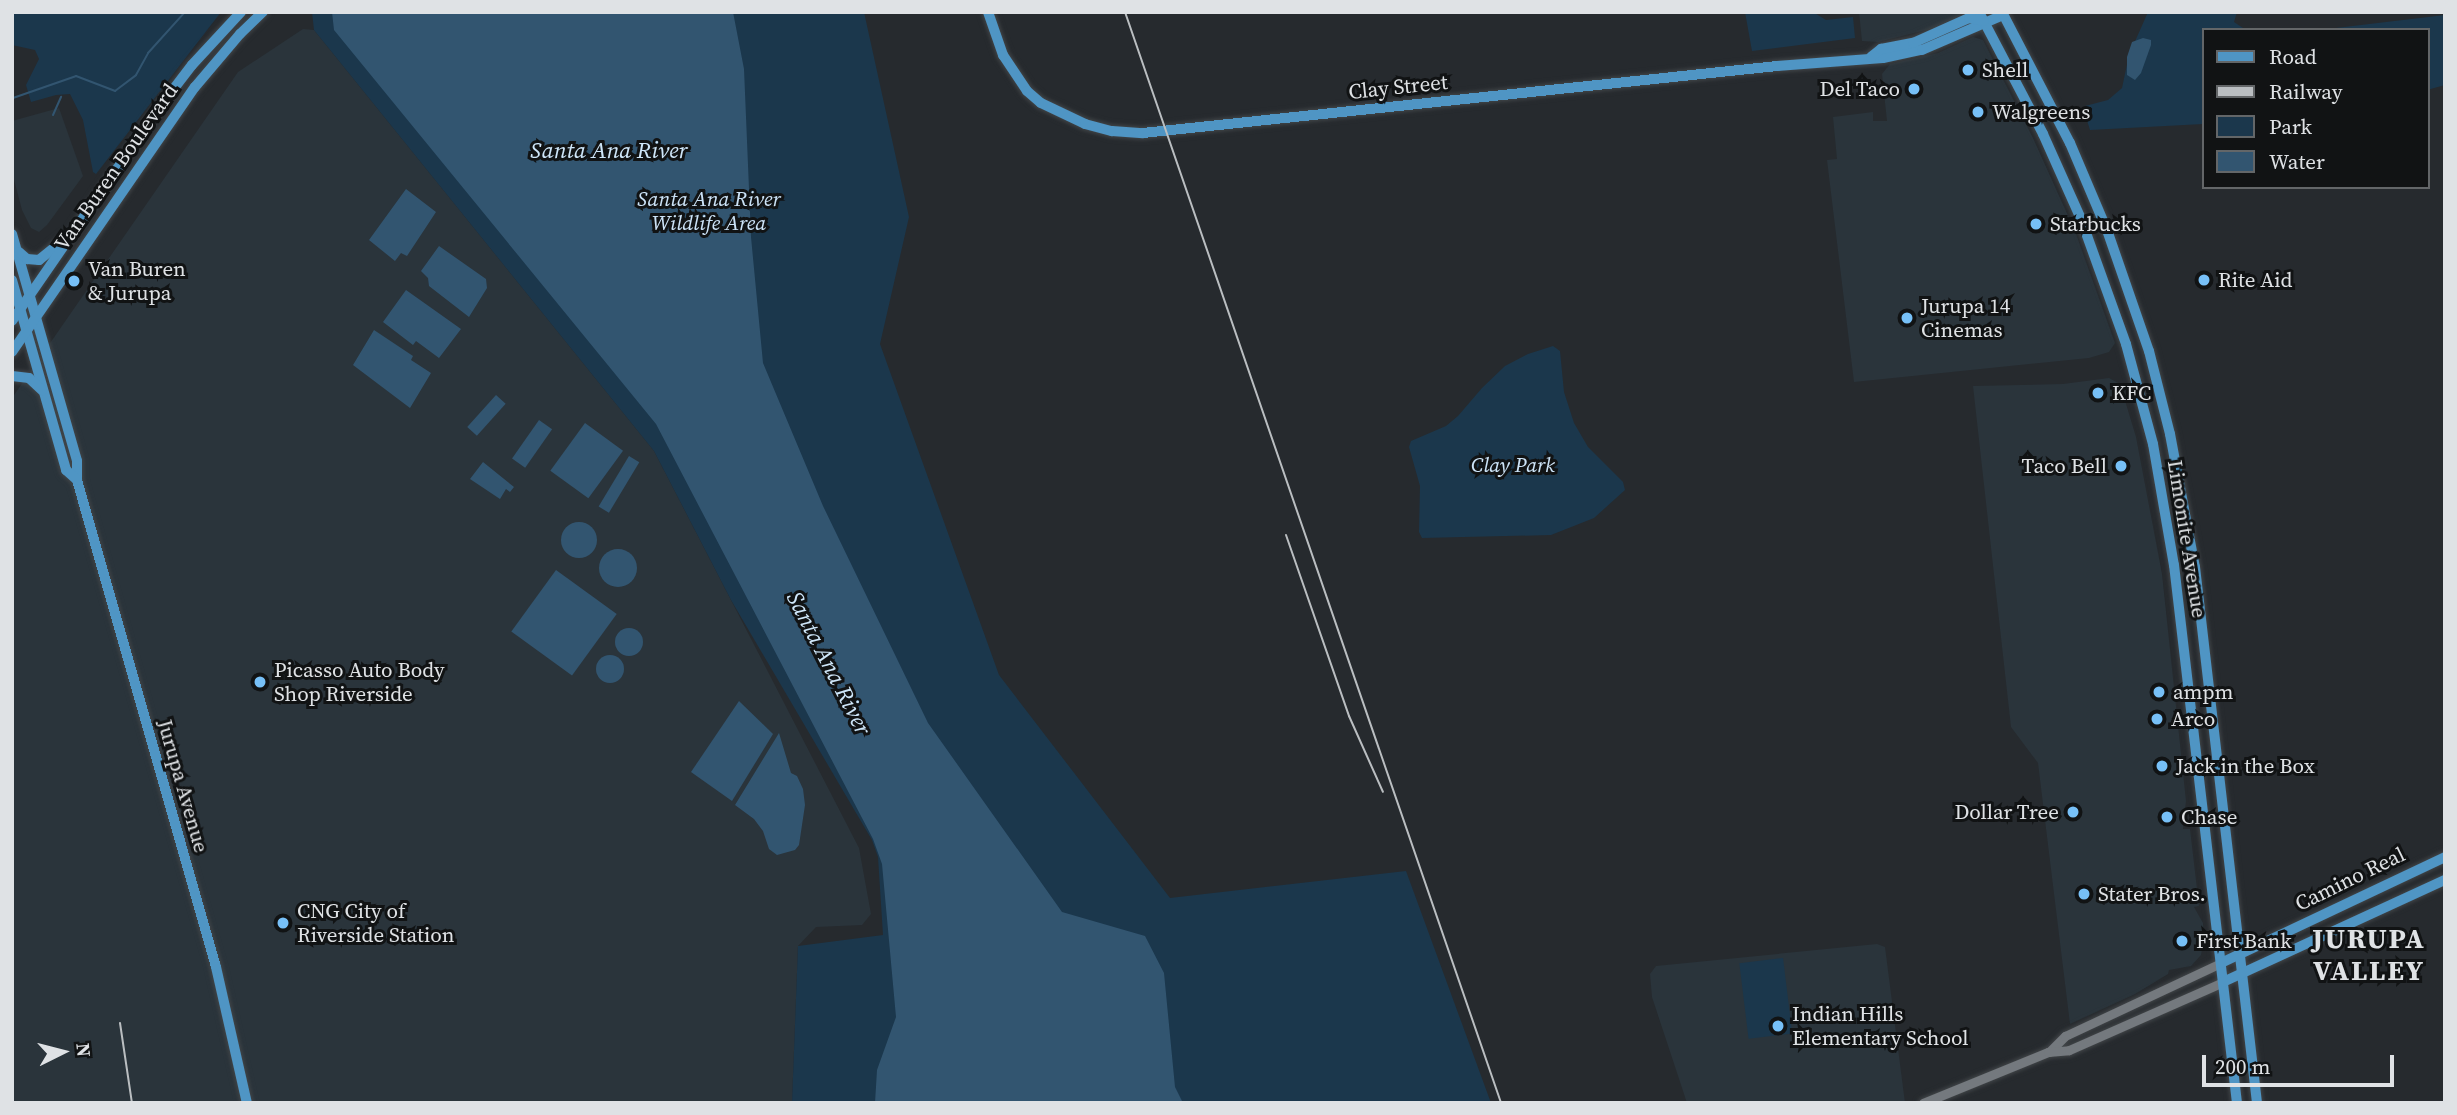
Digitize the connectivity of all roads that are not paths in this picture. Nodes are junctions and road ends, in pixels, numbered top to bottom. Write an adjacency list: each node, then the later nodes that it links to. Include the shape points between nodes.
1 (241, 12): 6 (main road, Van Buren Boulevard, via 176,86)
2 (263, 12): 12 (main road, Van Buren Boulevard, via 195,87)
3 (988, 12): 5 (main road, Clay Street, via 1003,55 1032,96 1070,119 1128,133 1883,58 1922,50)
4 (2002, 13): 5 (main road, Clay Street); 21 (main road, Limonite Avenue, via 2070,143 2101,217 2145,339 2171,434 2194,558)
5 (1981, 17): 22 (main road, Limonite Avenue, via 2043,134 2084,228 2126,344 2153,444 2174,565)
6 (74, 232): 8 (main road, via 39,260 23,257); 10 (main road, Van Buren Boulevard)
7 (12, 234): 8 (main road, Jurupa Avenue)
8 (17, 249): 10 (main road, Jurupa Avenue)
9 (12, 280): 11 (main road, Jurupa Avenue)
10 (30, 296): 11 (main road, Van Buren Boulevard); 12 (main road, Jurupa Avenue)
11 (20, 310): 13 (main road, Van Buren Boulevard); 14 (main road, Jurupa Avenue)
12 (36, 317): 14 (main road, Van Buren Boulevard); 18 (main road, Jurupa Avenue, via 77,461)
13 (12, 321)
14 (26, 330): 15 (main road, Van Buren Boulevard); 17 (main road, Jurupa Avenue)
15 (12, 352)
16 (12, 376): 17 (main road, via 29,378)
17 (42, 390): 18 (main road, Jurupa Avenue, via 66,470)
18 (77, 480): 26 (main road, Jurupa Avenue, via 216,967)
19 (2445, 857): 21 (main road, Camino Real)
20 (2445, 880): 23 (main road, Camino Real)
21 (2239, 956): 22 (main road, Camino Real); 23 (main road, Limonite Avenue)
22 (2221, 963): 24 (main road, Limonite Avenue); 25 (street, Camino Real, via 2065,1036)
23 (2241, 974): 24 (main road, Camino Real); 29 (main road, Limonite Avenue)
24 (2223, 982): 25 (street, Camino Real, via 2069,1050); 28 (main road, Limonite Avenue)
25 (2048, 1052): 27 (street, Camino Real)
26 (247, 1103)
27 (1923, 1103)
28 (2237, 1103)
29 (2257, 1103)

